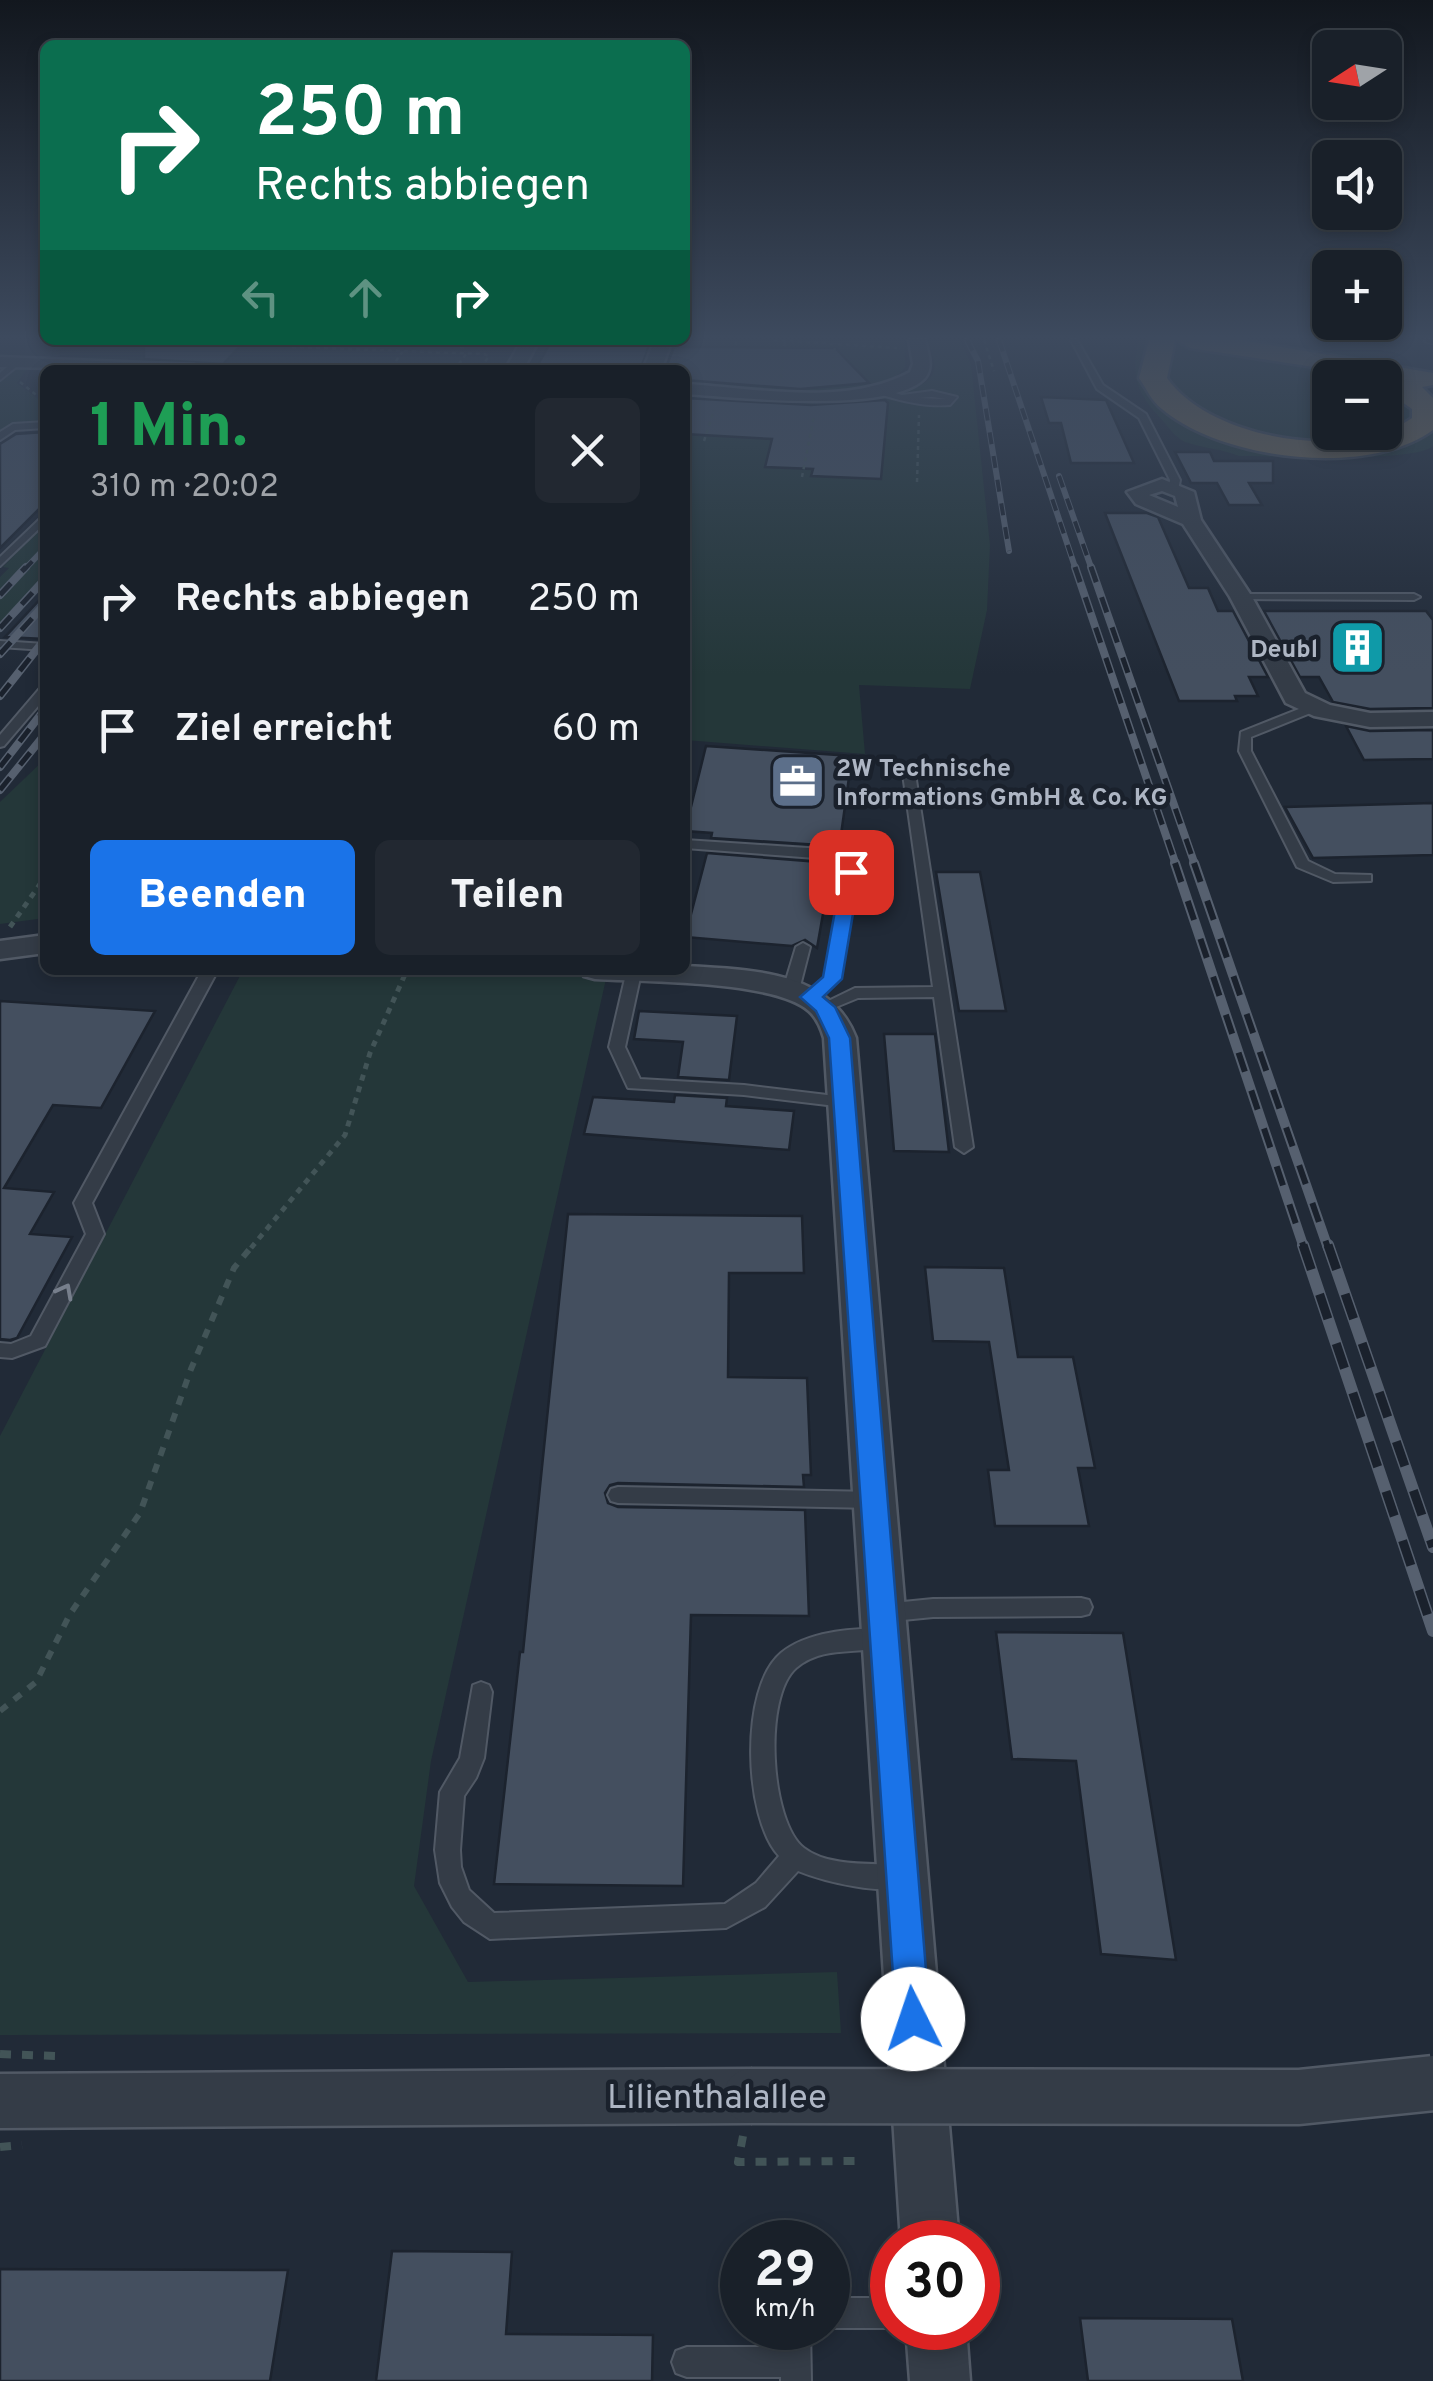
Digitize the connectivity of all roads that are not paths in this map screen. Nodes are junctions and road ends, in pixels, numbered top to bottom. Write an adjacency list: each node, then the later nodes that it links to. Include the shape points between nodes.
1 (1160, 451): 2 (lane)
2 (1174, 488): 3 (street, via 1188,498); 3 (street, via 1137,492)
3 (1190, 520): 6 (street)
4 (40, 522): 5 (lane)
5 (0, 563)
6 (1241, 597): 7 (lane); 11 (street, via 1295,698)
7 (1414, 597)
8 (0, 644): 9 (lane)
9 (40, 647)
10 (40, 696): 13 (lane)
11 (1314, 706): 12 (street, via 1370,720); 16 (lane, via 1245,735 1246,751 1302,864 1333,878)
12 (1433, 719)
13 (0, 743)
14 (908, 768): 23 (lane)
15 (690, 844): 24 (lane, via 848,858 832,979)
16 (1366, 878)
17 (40, 945): 19 (street)
18 (802, 946): 24 (lane)
19 (3, 950)
20 (207, 975): 27 (lane, one-way to 20, via 38,1341 95,1234 83,1203)
21 (628, 975): 25 (lane, via 618,1047 634,1084)
22 (649, 975): 24 (street)
23 (941, 992): 24 (lane); 26 (lane)
24 (808, 998): 25 (street, via 840,1038)
25 (844, 1102): 29 (street)
26 (964, 1147)
27 (0, 1350)
28 (618, 1495): 29 (lane)
29 (875, 1500): 31 (street)
30 (1080, 1607): 31 (lane, via 933,1608)
31 (884, 1626): 33 (lane, via 784,1664 770,1691 764,1784 776,1832); 34 (street)
32 (481, 1692): 33 (lane, via 472,1764 452,1792 447,1847 454,1893 490,1926 726,1916 772,1888)
33 (794, 1856): 34 (lane, via 844,1872)
34 (902, 1877): 37 (street)
35 (1433, 2083): 36 (street, Lilienthalallee, bridge, via 1299,2097 748,2114)
36 (0, 2102)
37 (928, 2220)
38 (938, 2350): 41 (street)
39 (688, 2362): 40 (lane)
40 (796, 2372)
41 (940, 2381)

